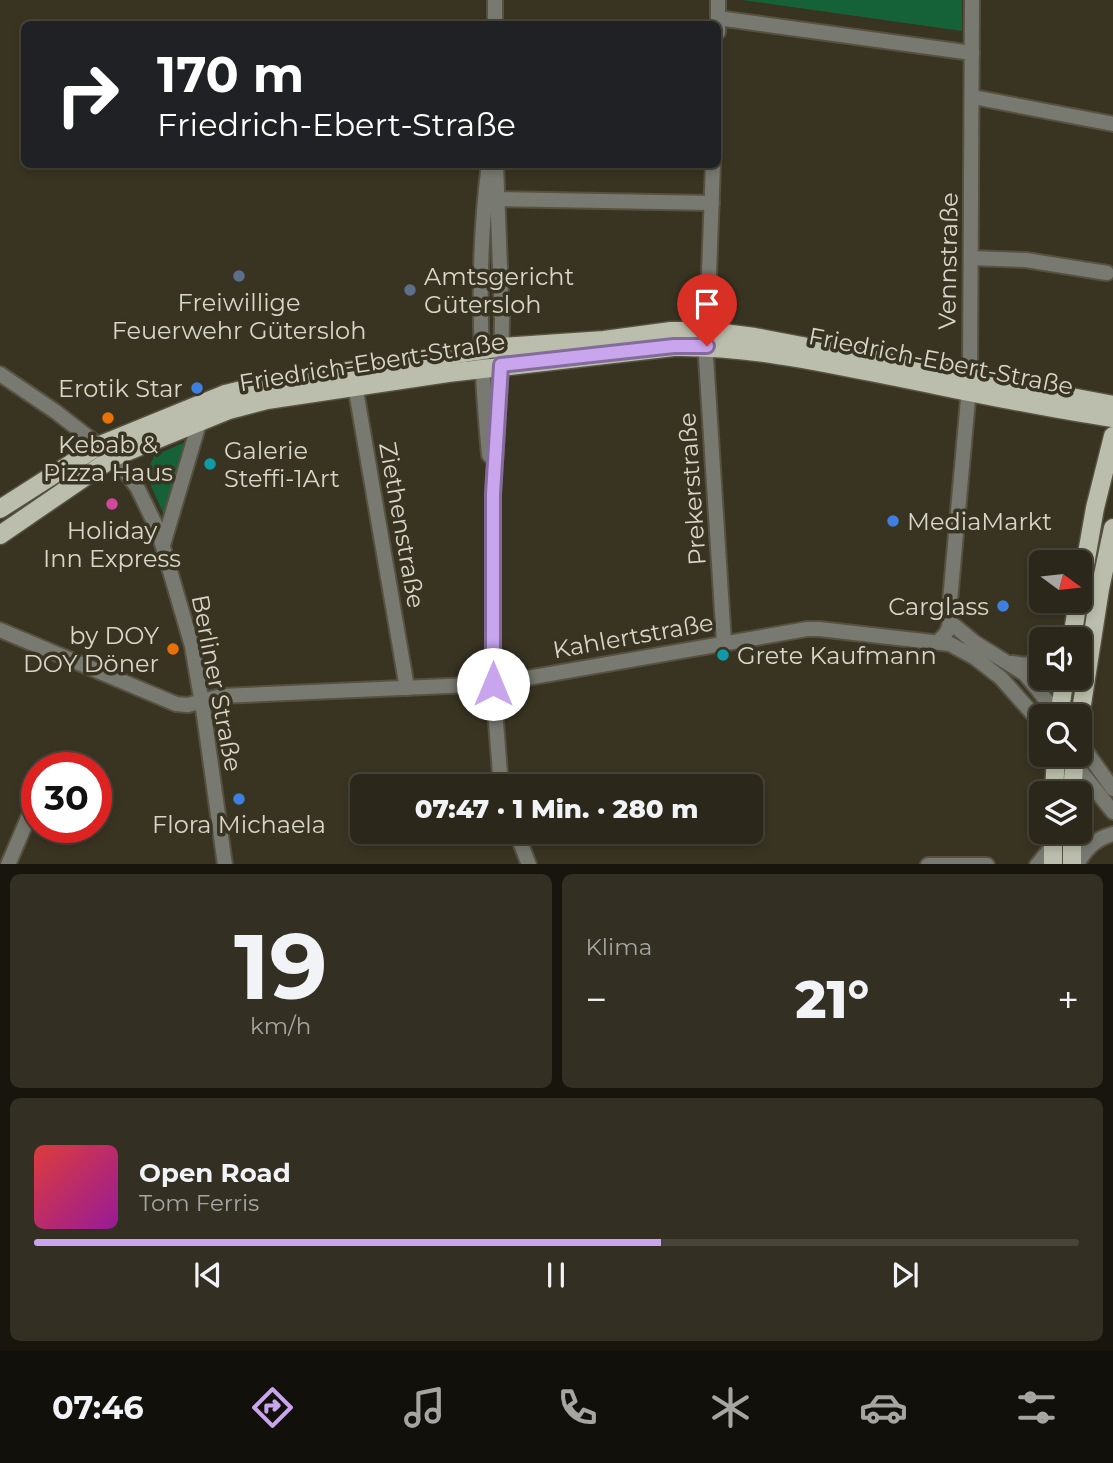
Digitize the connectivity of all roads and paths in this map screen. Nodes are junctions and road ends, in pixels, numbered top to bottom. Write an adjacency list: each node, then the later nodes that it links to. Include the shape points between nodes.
1 (495, 0): 4 (street)
2 (718, 0): 5 (street)
3 (972, 0): 7 (street, Vennstraße)
4 (495, 21)
5 (718, 21)
6 (721, 25): 7 (street)
7 (972, 53): 8 (street, Vennstraße)
8 (972, 97): 9 (street); 15 (street, Vennstraße)
9 (1113, 124)
10 (489, 168): 13 (street)
11 (496, 168): 13 (street)
12 (713, 168): 14 (street, Prekerstraße)
13 (492, 199): 14 (street); 18 (street); 19 (street)
14 (712, 208): 17 (street, Prekerstraße)
15 (971, 258): 16 (street, via 1026,260); 23 (street, Vennstraße)
16 (1107, 273)
17 (707, 339): 18 (main road, Friedrich-Ebert-Straße, via 671,331); 20 (main road, Friedrich-Ebert-Straße); 23 (main road, Friedrich-Ebert-Straße, via 755,337); 38 (street, Prekerstraße)
18 (502, 347): 19 (main road, Friedrich-Ebert-Straße); 20 (street)
19 (481, 359): 20 (main road, Friedrich-Ebert-Straße); 22 (main road, Friedrich-Ebert-Straße); 29 (street)
20 (501, 365): 29 (street)
21 (0, 374): 28 (street, Berliner Straße)
22 (354, 378): 26 (main road, Friedrich-Ebert-Straße); 28 (main road, Friedrich-Ebert-Straße, via 267,384 225,394); 42 (street, Ziethenstraße)
23 (969, 384): 24 (main road, Friedrich-Ebert-Straße); 25 (main road, Friedrich-Ebert-Straße); 35 (street, Vennstraße)
24 (1113, 405)
25 (1113, 418)
26 (200, 420): 28 (main road, Friedrich-Ebert-Straße); 33 (street)
27 (1113, 436): 34 (main road)
28 (107, 451): 30 (main road, Friedrich-Ebert-Straße); 32 (main road, Friedrich-Ebert-Straße); 33 (street, Berliner Straße, via 137,486)
29 (493, 494): 41 (street)
30 (0, 509)
31 (1113, 528): 45 (main road)
32 (0, 535)
33 (163, 545): 43 (street, Berliner Straße, via 192,646)
34 (1088, 550)
35 (951, 623): 37 (street); 39 (street)
36 (0, 630): 43 (street, Kahlertstraße, via 176,704)
37 (937, 642): 38 (street, Kahlertstraße, via 807,629); 46 (street, Kahlertstraße, via 965,650)
38 (724, 643): 41 (street, Kahlertstraße)
39 (1009, 663): 40 (street); 44 (street, via 1025,674)
40 (1029, 664)
41 (493, 684): 42 (street, Kahlertstraße); 49 (street)
42 (407, 688): 43 (street, Kahlertstraße, via 221,696)
43 (202, 701): 59 (street, Berliner Straße)
44 (1049, 704)
45 (1082, 704)
46 (1029, 709)
47 (1092, 760): 50 (street)
48 (1079, 767): 51 (street)
49 (500, 774)
50 (1113, 789)
51 (1113, 812)
52 (21, 834): 58 (street)
53 (1113, 834): 65 (street, via 1100,838)
54 (521, 844): 60 (street)
55 (1049, 844): 63 (street)
56 (1053, 844): 64 (main road)
57 (1073, 844): 65 (main road)
58 (8, 864)
59 (225, 864)
60 (529, 864)
61 (928, 864): 62 (street)
62 (987, 864)
63 (1037, 864)
64 (1053, 864)
65 (1074, 864)

